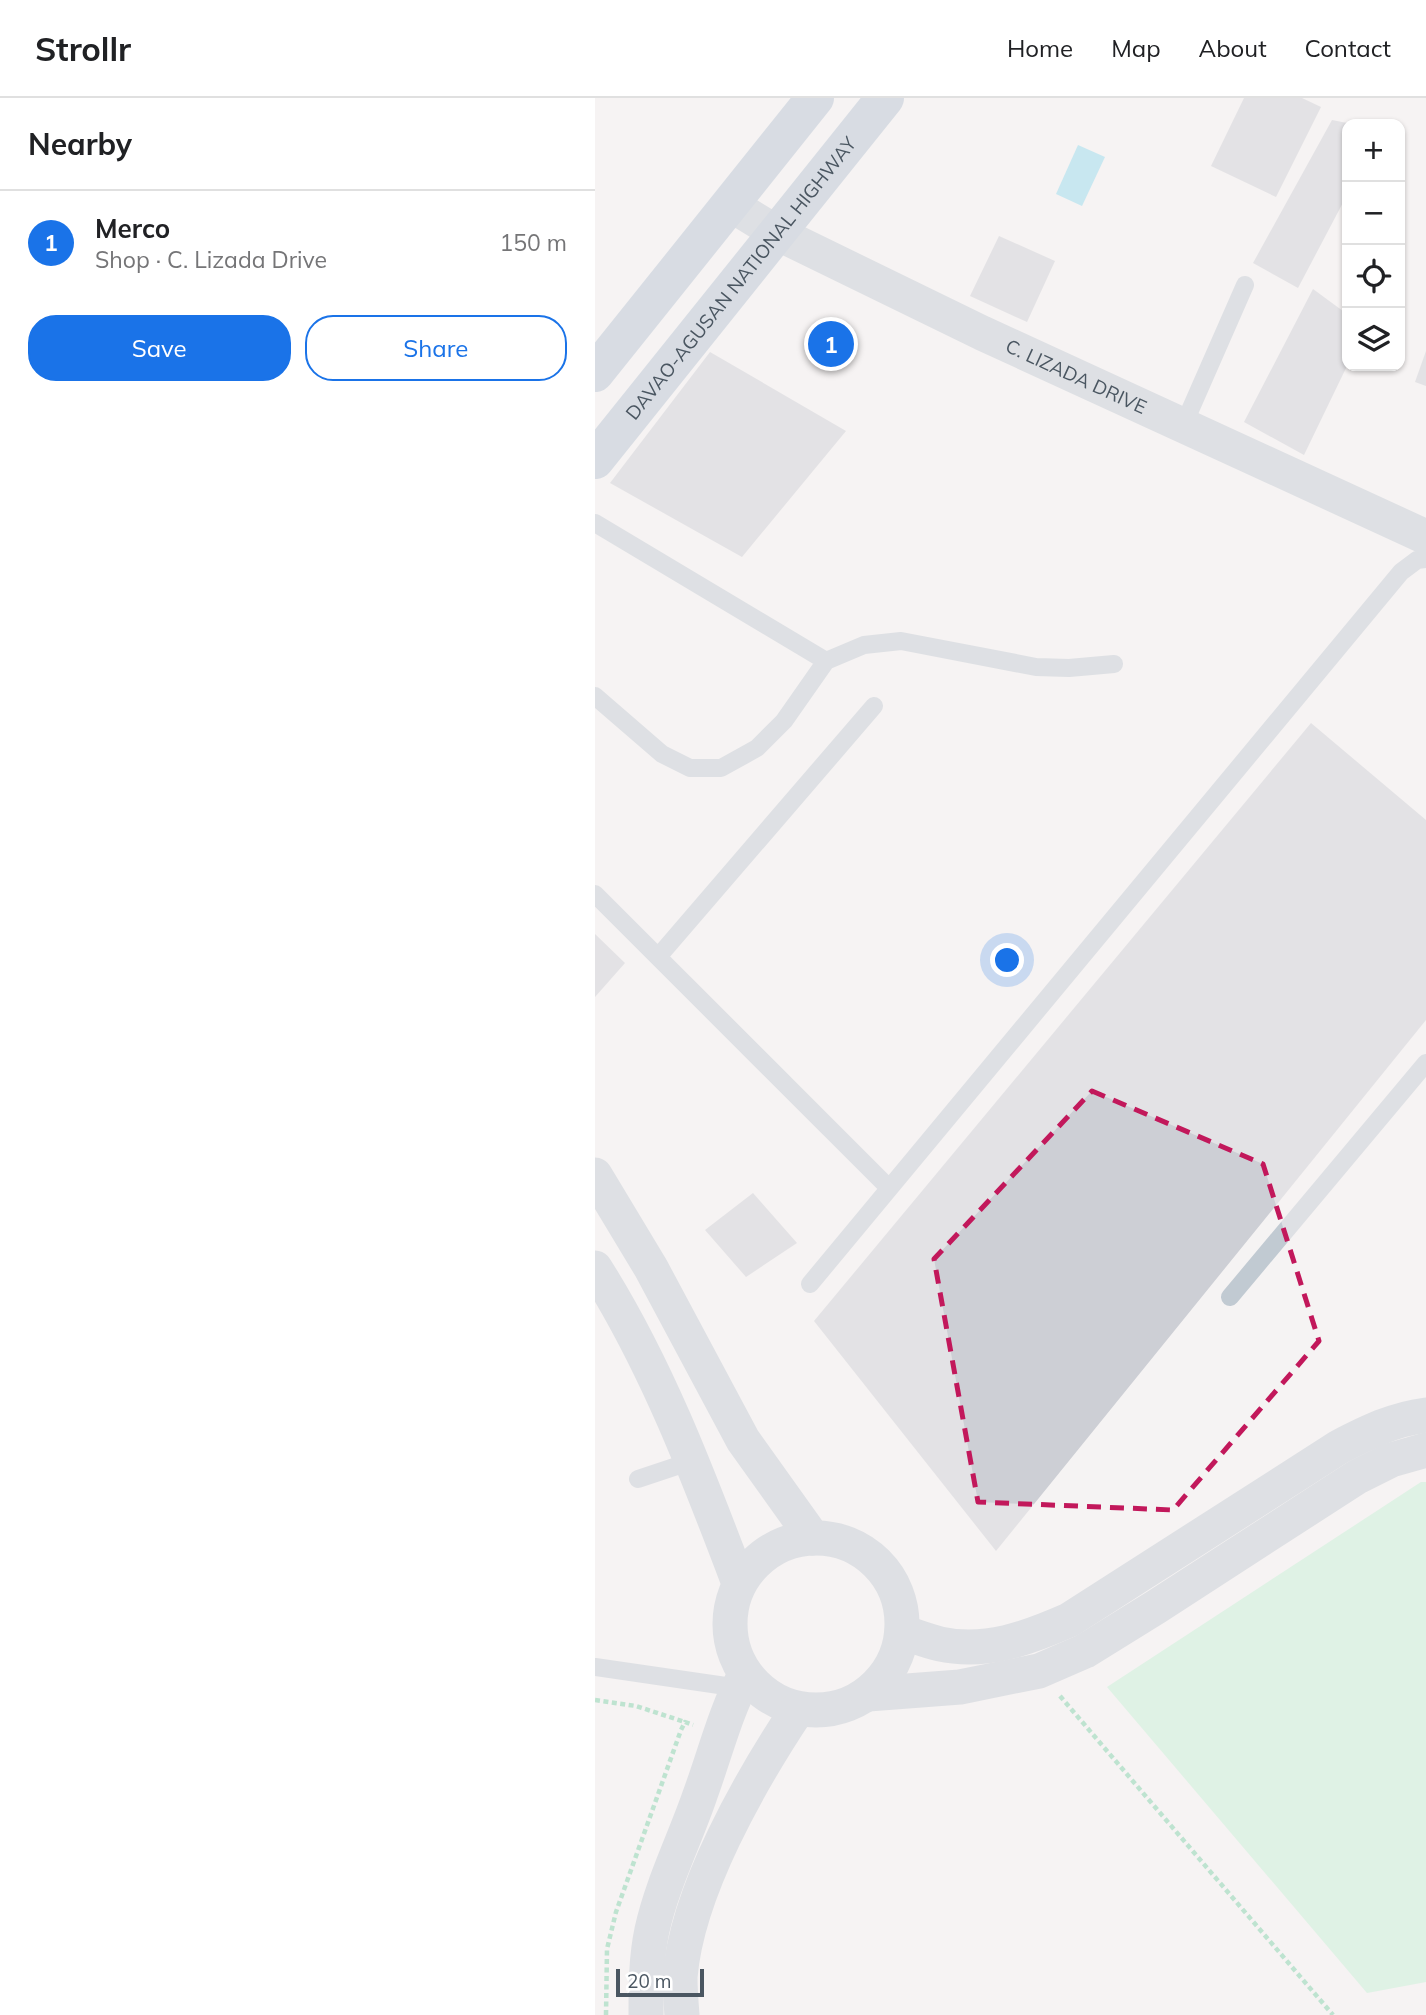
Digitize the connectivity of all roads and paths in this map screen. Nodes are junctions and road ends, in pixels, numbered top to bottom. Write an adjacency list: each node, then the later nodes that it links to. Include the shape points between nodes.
1 (815, 98): 3 (main road)
2 (885, 98): 4 (main road, DAVAO-AGUSAN NATIONAL HIGHWAY)
3 (730, 204): 4 (street, C. LIZADA DRIVE); 6 (main road)
4 (777, 233): 7 (street, C. LIZADA DRIVE); 8 (main road, DAVAO-AGUSAN NATIONAL HIGHWAY)
5 (1245, 285): 7 (lane)
6 (595, 373)
7 (1184, 424): 10 (street, C. LIZADA DRIVE)
8 (595, 460)
9 (595, 523): 12 (lane)
10 (1426, 537)
11 (1426, 559): 20 (lane, via 1401,572)
12 (826, 661): 13 (lane, via 864,645 901,641 1036,667); 14 (lane, via 784,721 757,748 721,768 691,768 662,754)
13 (1114, 664)
14 (595, 696)
15 (874, 706): 17 (lane)
16 (595, 894): 17 (lane)
17 (658, 957): 20 (lane)
18 (1426, 1063): 23 (lane)
19 (595, 1175): 28 (street, via 652,1268 744,1440)
20 (889, 1188): 22 (lane)
21 (595, 1268): 26 (street, via 641,1348)
22 (810, 1284)
23 (1230, 1297)
24 (1426, 1415): 30 (street, via 1377,1427 1339,1447 1081,1613 1029,1638 957,1646)
25 (1426, 1450): 32 (street, via 1357,1477 1085,1651)
26 (692, 1461): 27 (lane); 29 (street)
27 (638, 1479)
28 (813, 1538): 29 (street, via 770,1551); 30 (street, via 854,1546 886,1573 896,1591)
29 (739, 1583): 33 (street, via 732,1601 730,1640)
30 (902, 1632): 34 (street, via 892,1667)
31 (595, 1667): 33 (lane)
32 (1039, 1671): 34 (street, via 960,1687); 40 (path)
33 (748, 1684): 36 (street); 38 (street, via 652,1930)
34 (868, 1694): 36 (street, via 834,1709)
35 (595, 1700): 37 (path, via 636,1706)
36 (798, 1709): 39 (street, via 769,1753 699,1897 680,1978)
37 (685, 1722)
38 (646, 2015)
39 (682, 2015)
40 (1333, 2015)

